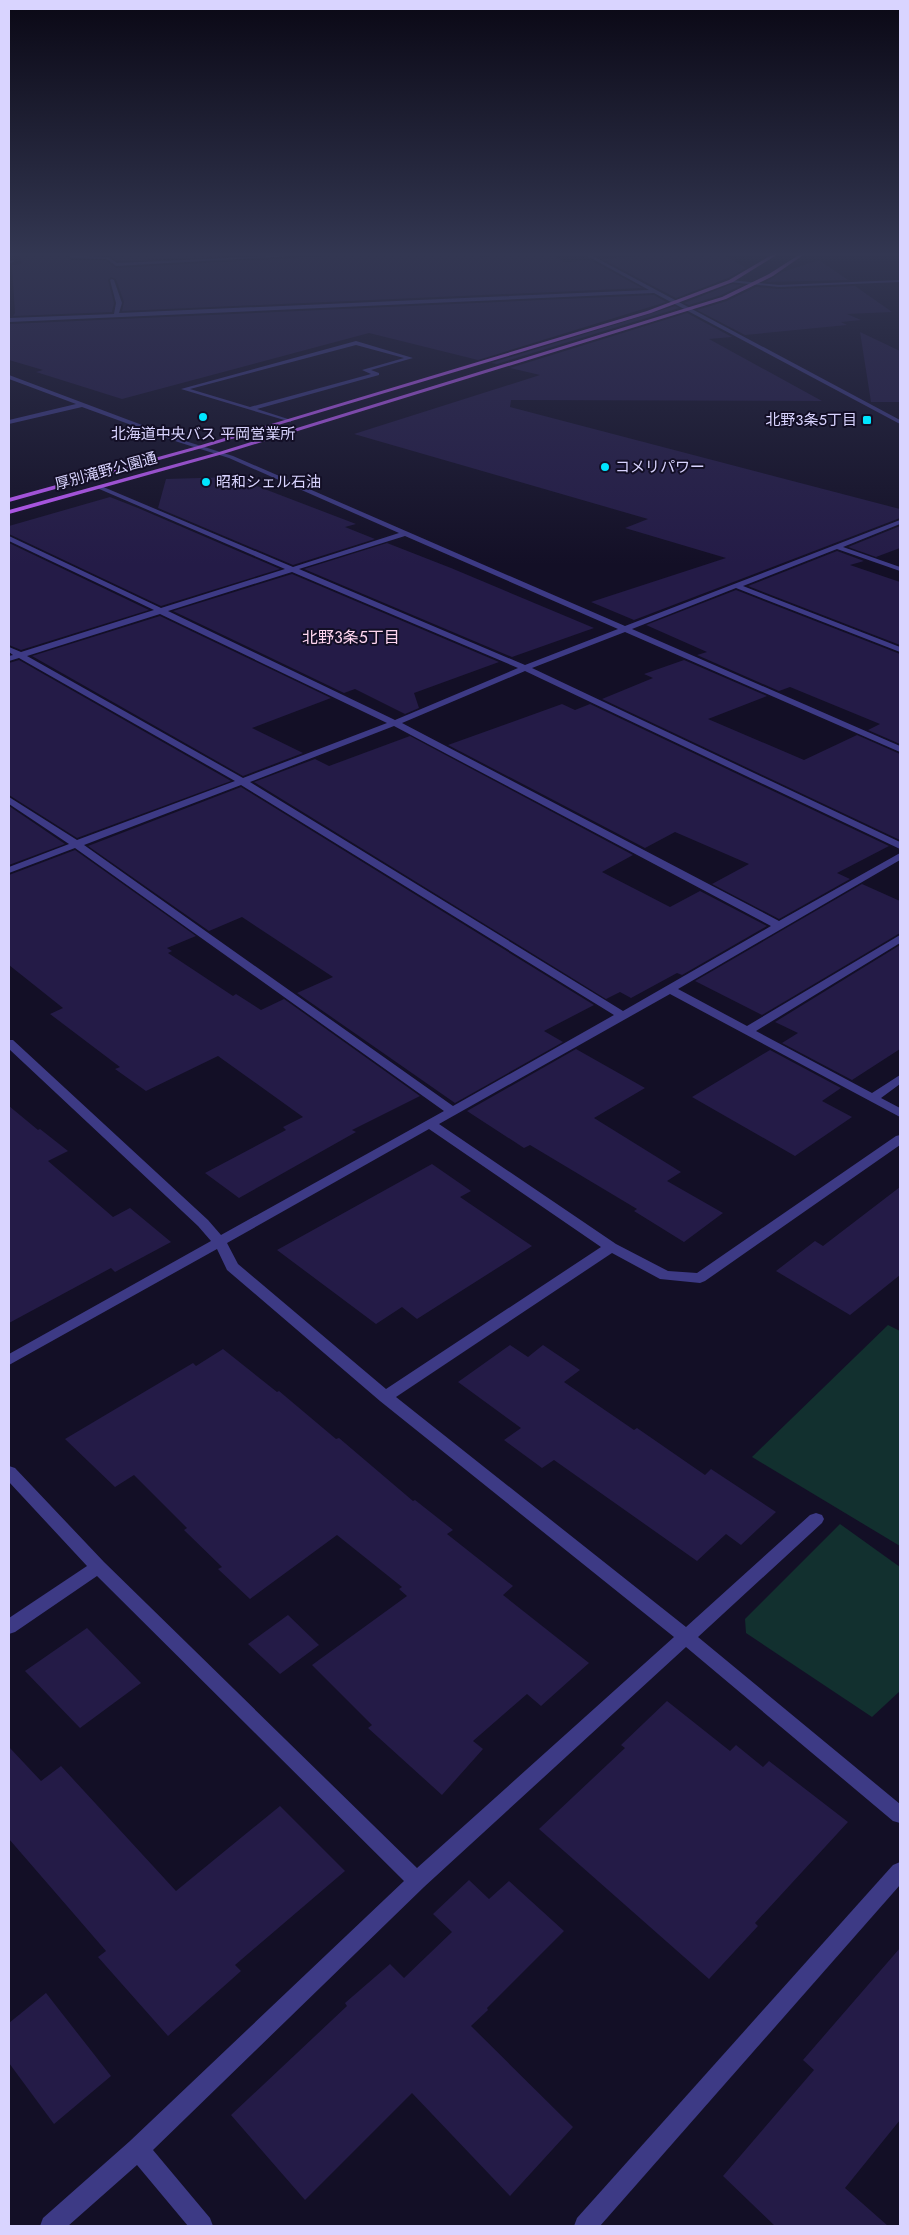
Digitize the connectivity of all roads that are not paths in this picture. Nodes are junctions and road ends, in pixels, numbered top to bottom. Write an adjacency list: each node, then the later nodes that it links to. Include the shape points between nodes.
1 (303, 357): 8 (street, via 184,389)
2 (407, 357): 8 (street, via 410,358 365,370 377,374)
3 (498, 357): 12 (main road, 厚別滝野公園通)
4 (535, 357): 14 (main road, 厚別滝野公園通)
5 (782, 357): 11 (street)
6 (9, 377): 7 (street)
7 (81, 405): 10 (street); 15 (street)
8 (251, 409): 12 (street)
9 (9, 415): 10 (street)
10 (20, 419): 13 (street)
11 (899, 420)
12 (289, 421): 14 (main road); 15 (main road, 厚別滝野公園通)
13 (9, 422)
14 (309, 427): 16 (main road, 厚別滝野公園通)
15 (200, 447): 16 (street); 18 (main road, 厚別滝野公園通)
16 (221, 453): 17 (main road, 厚別滝野公園通); 21 (street)
17 (99, 487): 19 (main road, 厚別滝野公園通); 24 (street)
18 (9, 500)
19 (9, 512)
20 (900, 522): 23 (street)
21 (406, 533): 24 (street); 28 (street)
22 (9, 538): 27 (street)
23 (838, 546): 25 (street); 26 (street)
24 (292, 569): 27 (street); 33 (street)
25 (900, 569)
26 (737, 586): 28 (street); 30 (street)
27 (160, 611): 31 (street); 34 (street)
28 (625, 629): 33 (street); 35 (street)
29 (9, 649): 31 (street)
30 (900, 650)
31 (21, 656): 32 (street); 36 (street)
32 (9, 659)
33 (525, 668): 34 (street); 39 (street)
34 (396, 723): 36 (street); 42 (street)
35 (900, 749)
36 (242, 781): 38 (street); 45 (street)
37 (9, 800): 38 (street)
38 (76, 844): 41 (street); 50 (street)
39 (900, 846)
40 (900, 856): 42 (street)
41 (9, 870)
42 (778, 925): 44 (street)
43 (900, 938): 46 (street)
44 (670, 990): 45 (street); 46 (street)
45 (622, 1015): 50 (street)
46 (747, 1031): 49 (street)
47 (9, 1043): 54 (street)
48 (900, 1079): 49 (street)
49 (874, 1098): 51 (street)
50 (452, 1111): 52 (street)
51 (900, 1113)
52 (430, 1124): 54 (street); 55 (street)
53 (900, 1138): 55 (street, via 700,1278 665,1276)
54 (220, 1242): 56 (street); 57 (street, via 232,1268)
55 (611, 1247): 57 (street)
56 (9, 1360)
57 (385, 1397): 62 (street)
58 (9, 1472): 60 (street)
59 (816, 1519): 62 (street)
60 (98, 1567): 61 (street); 65 (street)
61 (9, 1628)
62 (686, 1637): 63 (street); 65 (street)
63 (900, 1815)
64 (900, 1871): 69 (street)
65 (417, 1881): 66 (street)
66 (138, 2149): 67 (street); 68 (street)
67 (51, 2226)
68 (202, 2226)
69 (585, 2226)

